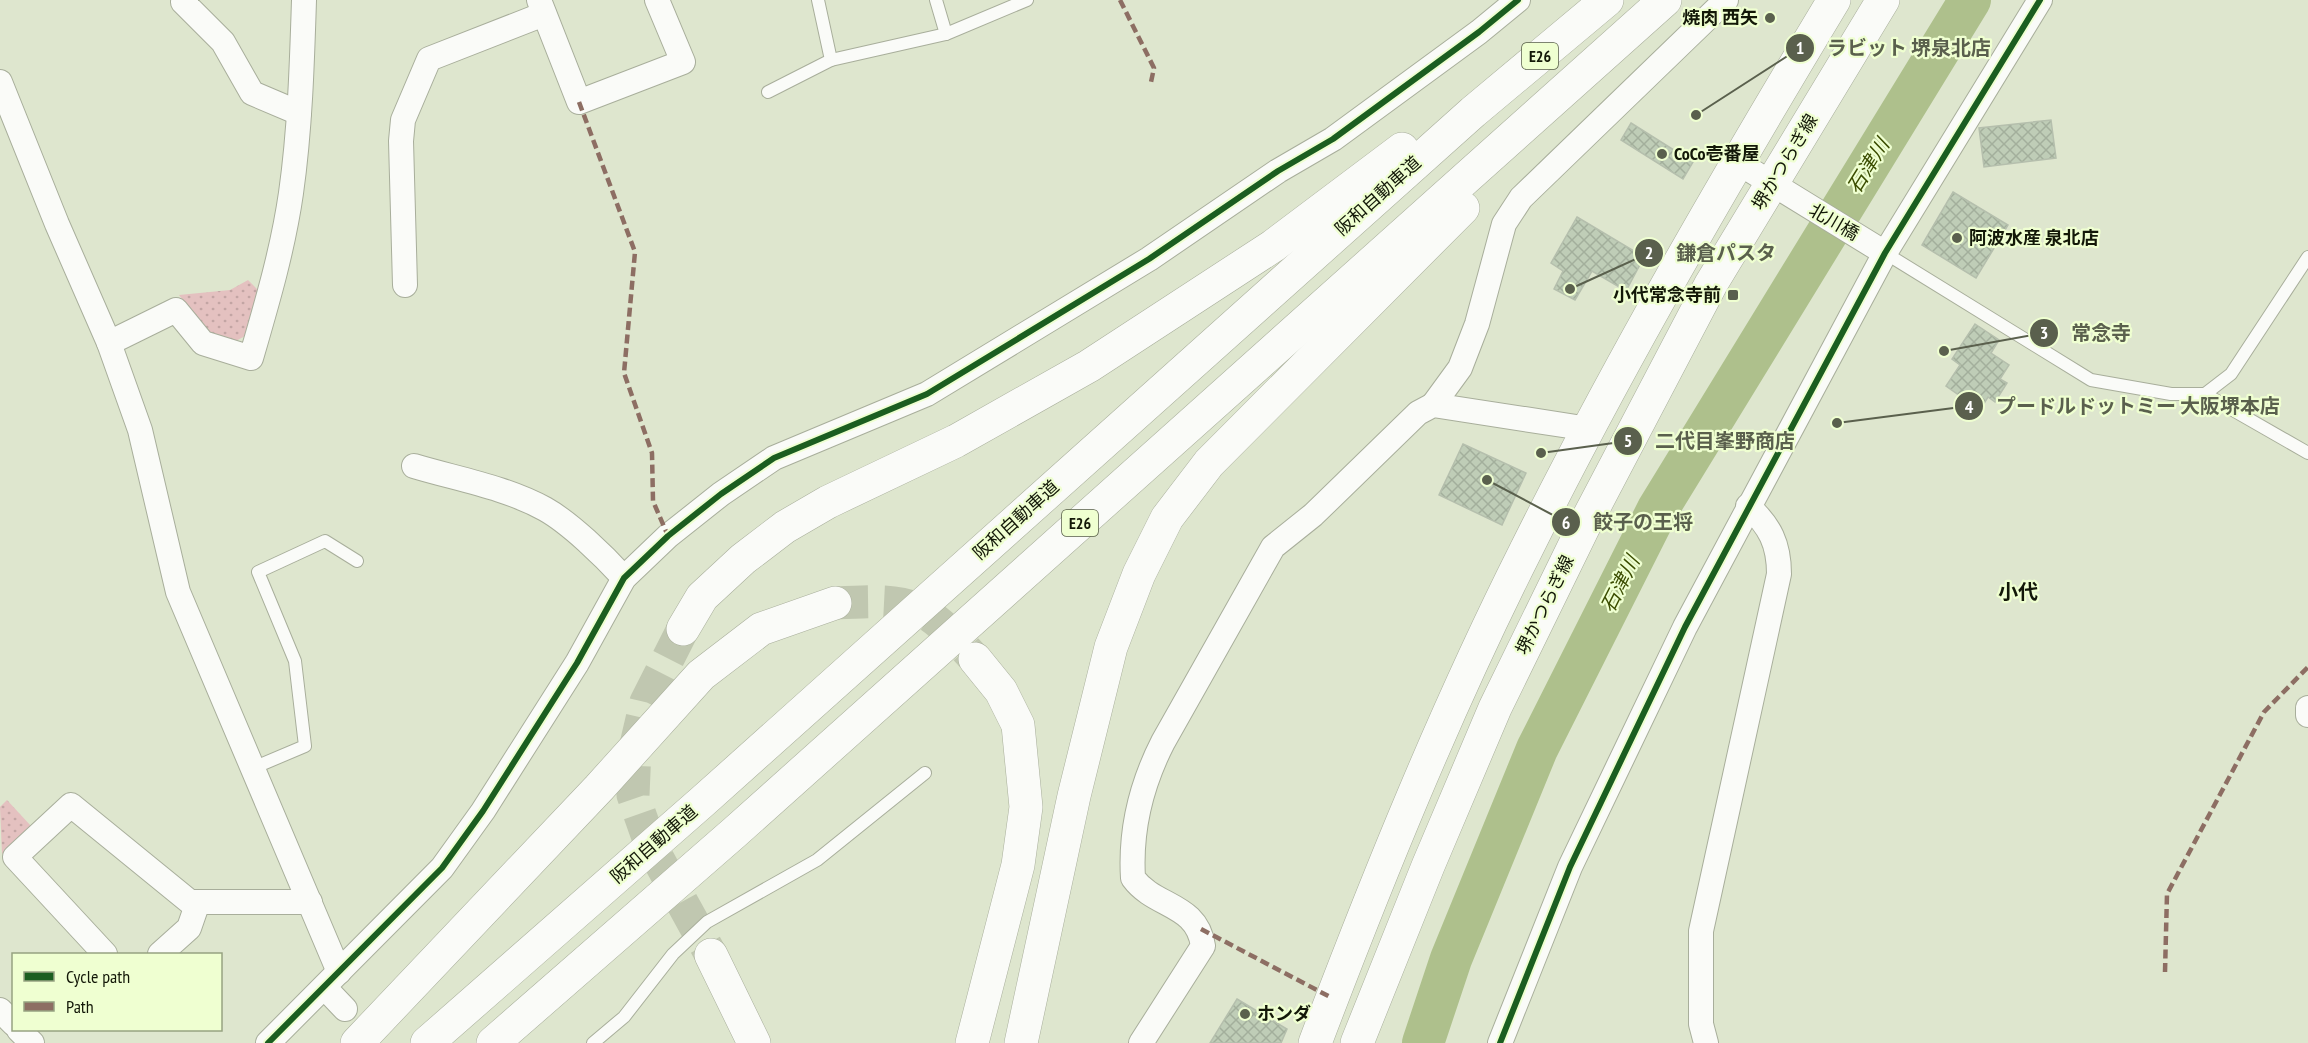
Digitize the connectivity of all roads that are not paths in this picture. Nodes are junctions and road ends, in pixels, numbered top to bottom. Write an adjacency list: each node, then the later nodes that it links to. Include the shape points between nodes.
1 (186, 0): 20 (street, via 183,2 222,42 252,93)
2 (304, 0): 20 (street)
3 (657, 0): 14 (street, via 683,62 579,102)
4 (818, 0): 16 (lane)
5 (936, 0): 15 (lane)
6 (1027, 0): 15 (lane)
7 (1518, 0): 34 (street, via 1333,139 1278,171 1149,259 927,394 774,458 677,529)
8 (1607, 0): 19 (main road, 阪和自動車道 / E26)
9 (1667, 0): 56 (main road, E26); 60 (main road, via 1209,463 1167,518 1139,574 1111,647 1074,796)
10 (1726, 0): 28 (street, via 1521,198 1504,224 1477,324 1460,368)
11 (1834, 0): 21 (main road)
12 (1883, 0): 22 (main road, 堺かつらぎ線)
13 (2040, 0): 23 (street)
14 (542, 7): 25 (street, via 429,59 403,120)
15 (946, 34): 16 (lane)
16 (831, 60): 18 (lane)
17 (0, 82): 26 (street)
18 (768, 92)
19 (1473, 112): 36 (main road, via 1402,150 1273,246 1089,366 956,441 828,502 785,527 743,558 702,597); 55 (main road, 阪和自動車道 / E26)
20 (300, 113): 26 (street, via 291,193 276,272 251,358 203,343 176,310)
21 (1737, 162): 22 (street, 北川橋); 29 (main road, via 1662,291)
22 (1782, 191): 23 (street, 北川橋); 63 (main road, 堺かつらぎ線, via 1711,284 1617,463 1495,708)
23 (1880, 249): 27 (lane, via 2091,380 2171,394); 32 (street)
24 (2308, 257): 27 (lane, via 2231,374)
25 (405, 285)
26 (109, 343): 40 (street, via 140,430 178,592)
27 (2205, 394): 30 (lane)
28 (1433, 405): 29 (street); 61 (street, via 1418,413 1313,516 1274,547 1148,771 1138,804 1133,878 1139,887 1191,917 1201,929 1203,946)
29 (1589, 429): 62 (main road, via 1459,690)
30 (2308, 453)
31 (414, 466): 34 (street, via 514,496 546,510)
32 (1748, 506): 64 (street, via 1606,787); 65 (street, via 1772,534 1779,552 1779,574 1701,931 1701,1024)
33 (357, 561): 40 (lane, via 325,540 258,572 295,661 305,746)
34 (624, 578): 47 (street, via 571,673 449,859)
35 (835, 603): 54 (main road, via 761,629 701,675)
36 (683, 629)
37 (975, 659): 59 (main road, via 1001,691 1018,725 1026,807 1018,865)
38 (2308, 708): 39 (street)
39 (2308, 715)
40 (254, 768): 43 (street)
41 (925, 773): 57 (lane, via 817,860 707,922 674,954 624,1017)
42 (198, 902): 43 (street); 44 (street, via 190,902 71,805 15,857); 45 (street, via 189,928)
43 (310, 902): 47 (street)
44 (104, 953)
45 (161, 953)
46 (711, 955): 58 (main road)
47 (332, 980): 48 (street); 53 (street)
48 (345, 1009)
49 (0, 1010): 50 (street)
50 (12, 1022)
51 (21, 1031): 52 (street)
52 (32, 1043)
53 (268, 1043)
54 (357, 1043)
55 (428, 1043)
56 (493, 1043)
57 (593, 1043)
58 (754, 1043)
59 (972, 1043)
60 (1021, 1043)
61 (1141, 1043)
62 (1315, 1043)
63 (1357, 1043)
64 (1500, 1043)
65 (1706, 1043)

